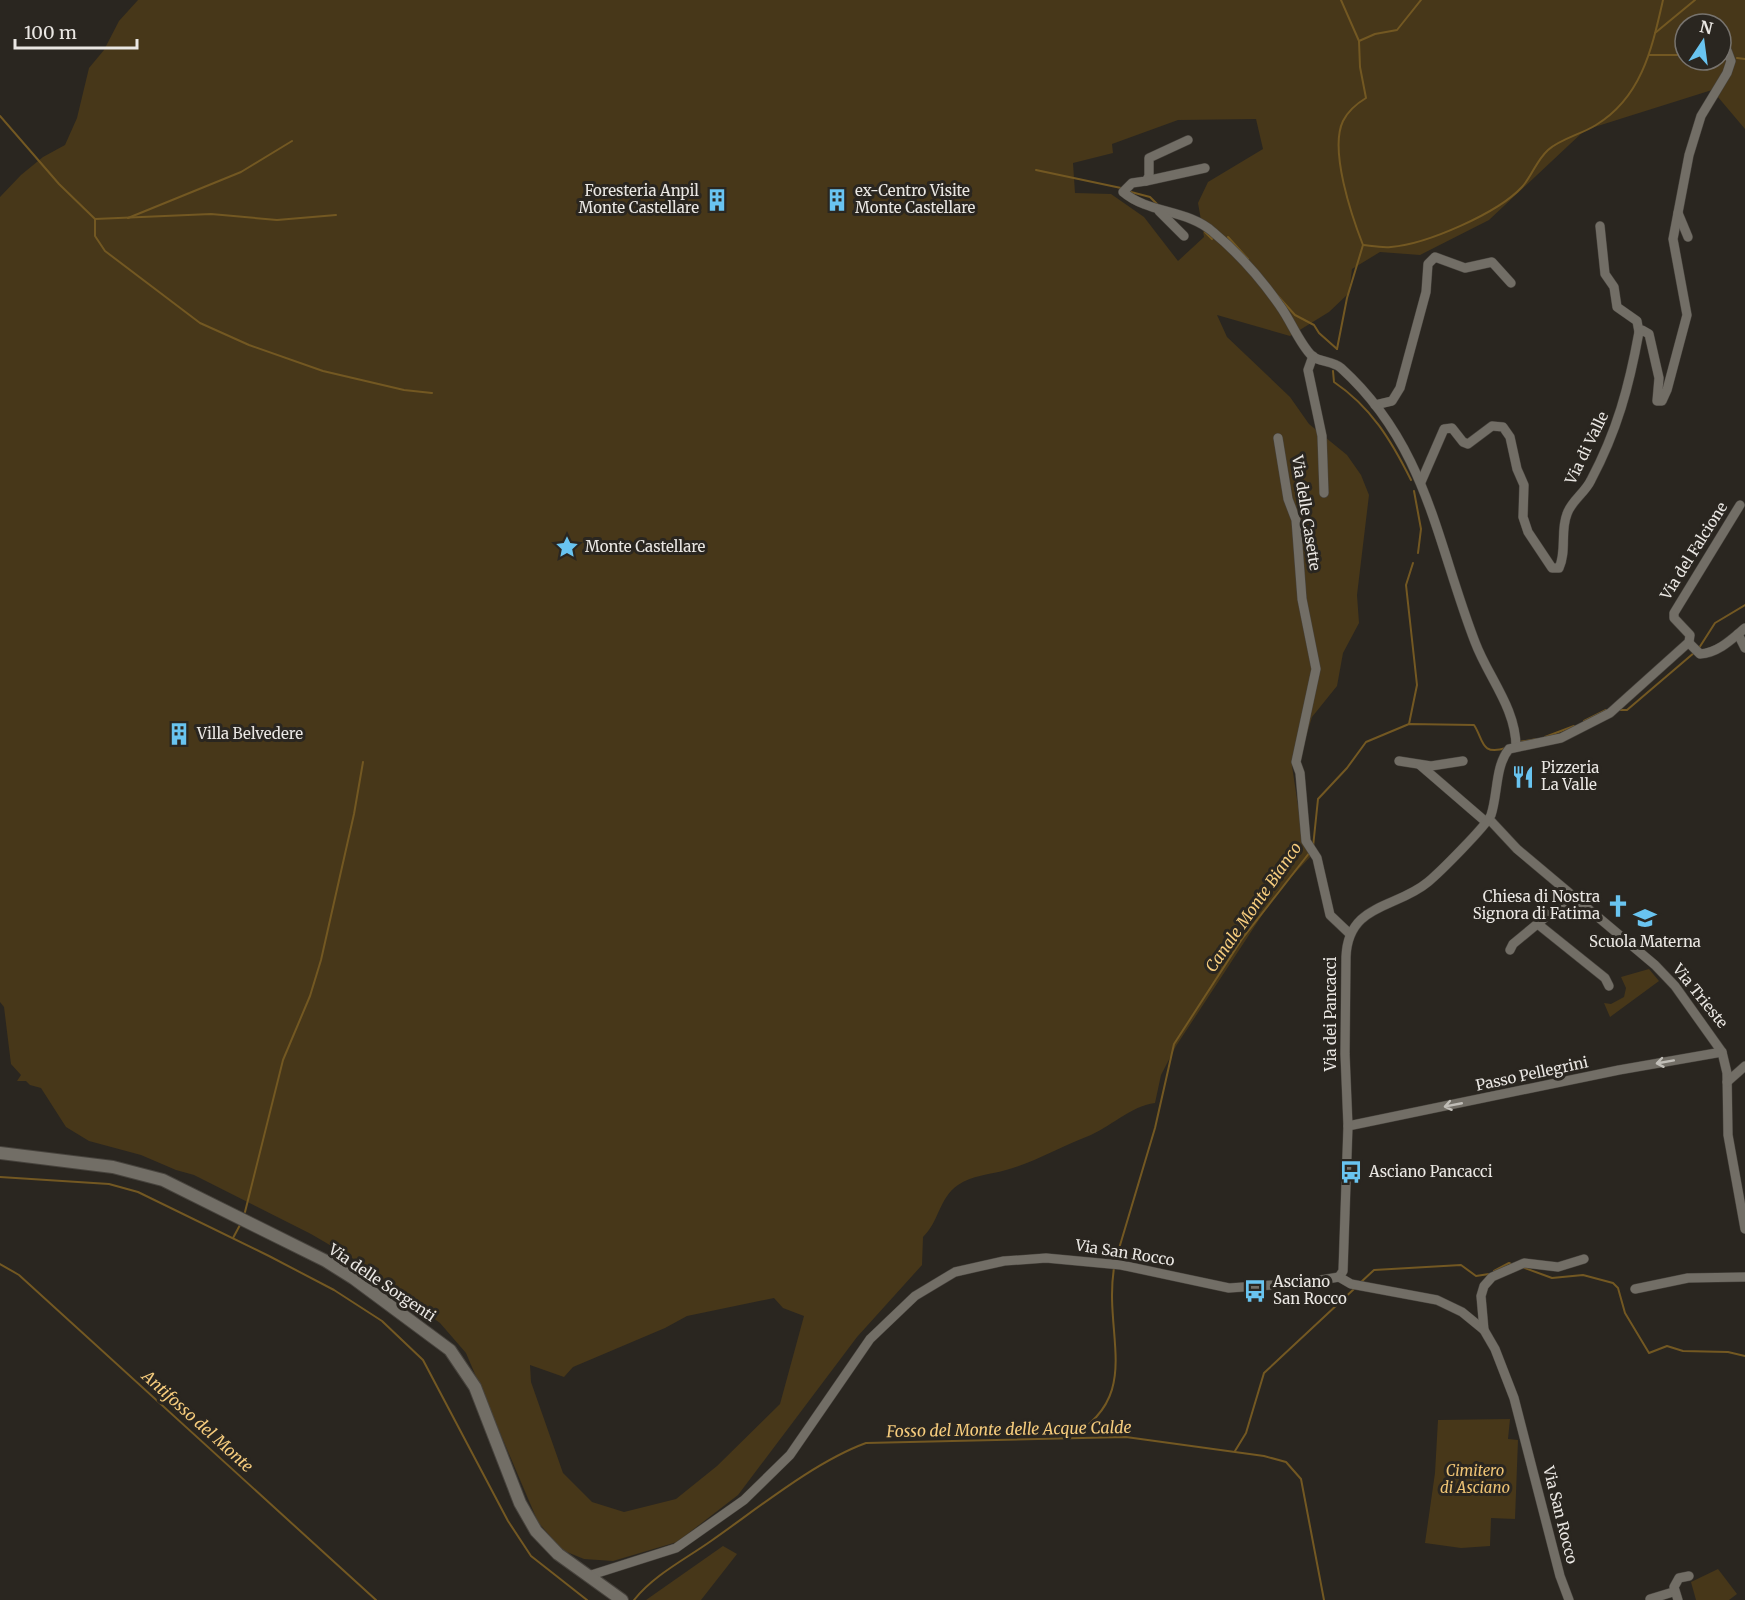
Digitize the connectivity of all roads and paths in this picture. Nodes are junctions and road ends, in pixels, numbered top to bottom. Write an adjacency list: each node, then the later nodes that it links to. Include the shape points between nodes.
1 (1728, 72): 6 (street, via 1701,116)
2 (1188, 140): 4 (street, via 1149,158)
3 (1205, 168): 4 (street)
4 (1146, 181): 5 (street, via 1132,183 1123,192)
5 (1157, 210): 8 (street); 12 (street, via 1190,218 1219,237 1279,304)
6 (1678, 213): 9 (street); 11 (street, via 1673,239 1687,315 1662,400 1656,400 1659,378 1652,341 1646,330)
7 (1600, 226): 11 (street, via 1605,274 1614,287 1617,307 1637,321)
8 (1184, 236)
9 (1688, 237)
10 (1511, 283): 13 (street, via 1492,262 1465,267 1435,257 1428,264 1426,292 1400,388 1392,401)
11 (1639, 332): 15 (street, Via di Valle, via 1626,399 1615,431 1591,482 1568,511 1559,568 1552,568 1528,532 1523,517 1524,485 1516,469 1510,437 1503,427 1492,426 1468,444 1452,428 1444,429)
12 (1313, 357): 13 (street, via 1339,366); 16 (street, Via delle Casette, via 1308,370 1322,436)
13 (1375, 405): 15 (street, via 1402,443)
14 (1278, 438): 28 (street, Via delle Casette, via 1288,499 1296,520 1302,599 1316,669 1296,762 1308,846 1315,853 1330,915)
15 (1420, 482): 21 (street, via 1483,663 1510,714)
16 (1324, 493)
17 (1740, 505): 19 (street, Via del Falcione, via 1674,613 1690,635)
18 (1742, 631): 19 (street, Via del Falcione, via 1717,649 1700,654); 20 (street, Via del Falcione)
19 (1690, 645): 21 (street, via 1614,710 1561,738)
20 (1745, 648)
21 (1516, 743): 25 (street, via 1506,753)
22 (1399, 761): 24 (street)
23 (1463, 761): 24 (street)
24 (1420, 765): 25 (street, Via Trieste)
25 (1487, 821): 26 (street, Via Trieste); 28 (street, via 1426,884 1363,917)
26 (1571, 896): 27 (street); 31 (street, Via Trieste, via 1669,979)
27 (1539, 925): 29 (street); 30 (street, via 1605,978)
28 (1350, 934): 34 (street, Via dei Pancacci, via 1344,1022)
29 (1510, 950)
30 (1609, 986)
31 (1722, 1052): 33 (street, Via Trieste); 34 (street, Passo Pellegrini, one-way to 34)
32 (1745, 1066): 33 (street)
33 (1727, 1082): 36 (street, Via Trieste, via 1728,1135)
34 (1348, 1126): 39 (street, Via dei Pancacci, via 1345,1235)
35 (0, 1153): 42 (main road, Via delle Sorgenti, via 113,1167 163,1180 326,1261 444,1343 475,1387 520,1503 532,1524 558,1554)
36 (1745, 1229)
37 (1584, 1259): 41 (street, via 1558,1267 1524,1263 1492,1277 1482,1290)
38 (1745, 1276): 40 (street, via 1688,1278)
39 (1339, 1277): 41 (street, Via San Rocco, via 1351,1284 1437,1300 1462,1312); 42 (street, Via San Rocco, via 1229,1288 1108,1263 1046,1258 971,1267 937,1281 870,1339 790,1455 744,1500 676,1548)
40 (1635, 1289)
41 (1484, 1330): 47 (street, Via San Rocco, via 1514,1398)
42 (588, 1576): 46 (main road, Via delle Sorgenti)
43 (1689, 1576): 44 (street, via 1679,1578)
44 (1676, 1596): 45 (street)
45 (1650, 1599)
46 (622, 1600)
47 (1569, 1600)

